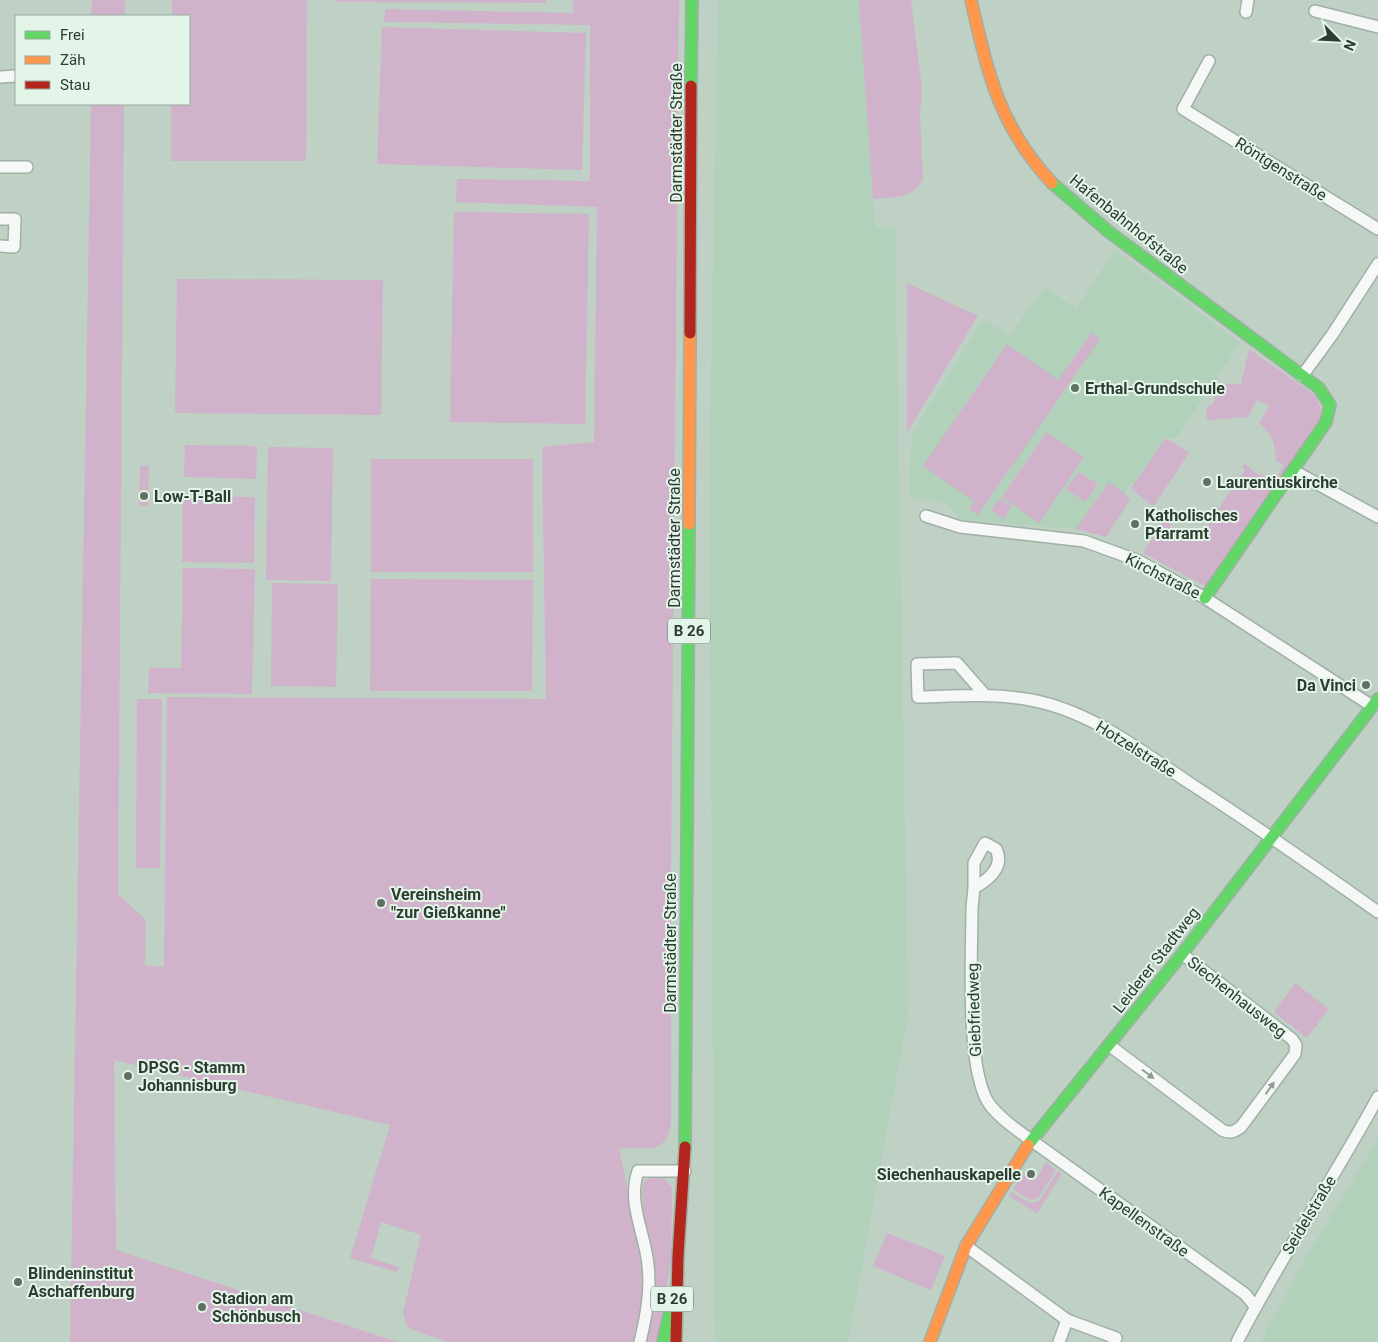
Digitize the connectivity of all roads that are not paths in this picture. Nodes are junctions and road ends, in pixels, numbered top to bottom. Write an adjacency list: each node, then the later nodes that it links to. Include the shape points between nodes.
1 (692, 0): 30 (street, Darmstädter Straße / B 26)
2 (971, 0): 16 (street, Hafenbahnhofstraße, via 997,98 1022,147 1041,171 1063,195 1101,226)
3 (1248, 0): 5 (street)
4 (1315, 11): 6 (street)
5 (1246, 12)
6 (1378, 28)
7 (1209, 61): 13 (street, Röntgenstraße, via 1183,109)
8 (15, 76): 9 (street)
9 (0, 77)
10 (0, 167): 11 (street)
11 (27, 167)
12 (0, 219): 14 (street, via 15,219 14,247)
13 (1378, 230)
14 (0, 246)
15 (1378, 264): 16 (street)
16 (1302, 376): 17 (street, Hafenbahnhofstraße, via 1318,388 1330,405 1326,422)
17 (1294, 471): 19 (street); 20 (street)
18 (926, 516): 20 (street, Kirchstraße, via 960,527 1084,541 1139,562)
19 (1378, 517)
20 (1206, 598): 22 (street, Kirchstraße)
21 (985, 695): 21 (street, Hotzelstraße, via 958,663 917,664 918,697); 23 (street, Hotzelstraße, via 1031,700 1065,709 1100,724)
22 (1375, 703): 23 (street, Leiderer Stadtweg)
23 (1272, 837): 25 (street, Hotzelstraße); 26 (street, Leiderer Stadtweg)
24 (974, 888): 29 (street, Giebfriedweg, via 973,1042 979,1079 990,1105)
25 (1378, 912)
26 (1182, 954): 27 (street, Leiderer Stadtweg); 27 (street, Siechenhausweg, one-way to 26, via 1222,1130 1234,1132 1241,1127 1295,1054 1296,1044)
27 (1109, 1045): 29 (street, Leiderer Stadtweg)
28 (1378, 1097): 33 (street, Seidelstraße)
29 (1031, 1140): 31 (street, Leiderer Stadtweg); 33 (street, Kapellenstraße, via 1245,1294)
30 (684, 1171): 32 (street, Darmstädter Straße / B 26); 36 (street, via 638,1171 633,1185 649,1283)
31 (966, 1246): 34 (street); 39 (street, Leiderer Stadtweg)
32 (678, 1256): 37 (street, Darmstädter Straße / B 26); 38 (street, Darmstädter Straße / B 26)
33 (1255, 1306): 35 (street, Seidelstraße)
34 (1067, 1320): 40 (street); 41 (street, via 1116,1338)
35 (1239, 1339)
36 (640, 1342)
37 (663, 1342)
38 (676, 1342)
39 (930, 1342)
40 (1060, 1342)
41 (1114, 1342)

